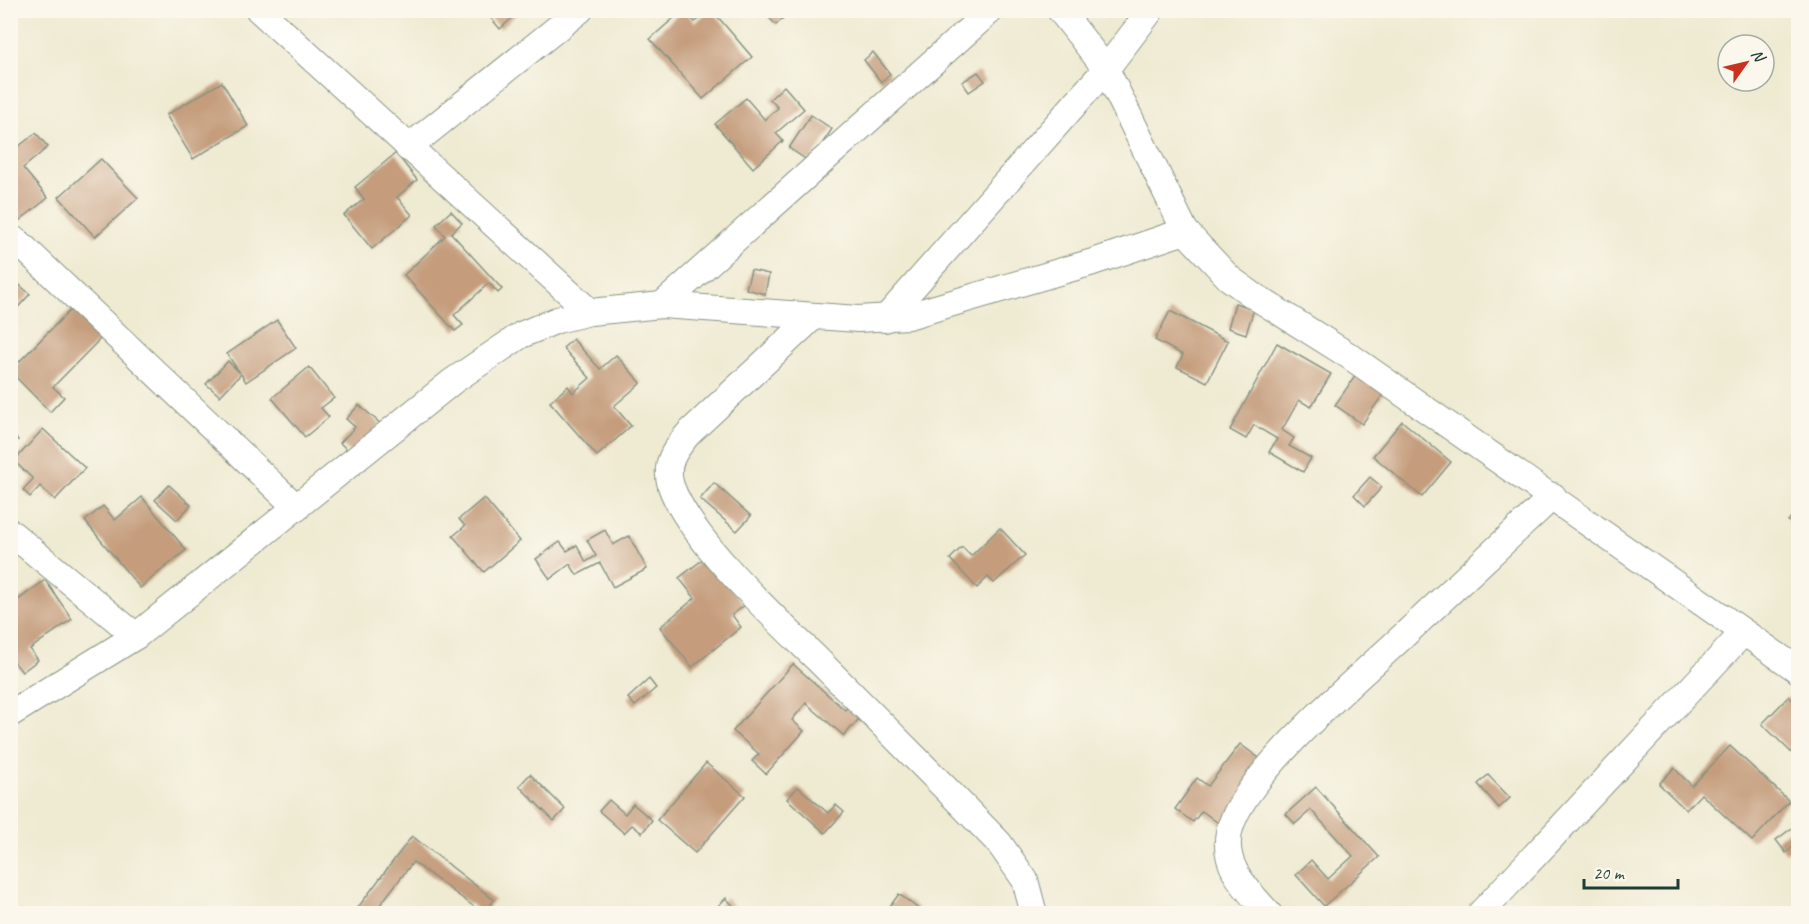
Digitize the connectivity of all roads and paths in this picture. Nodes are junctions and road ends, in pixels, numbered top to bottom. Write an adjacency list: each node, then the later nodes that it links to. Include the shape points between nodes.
1 (259, 10): 7 (street)
2 (579, 10): 7 (street)
3 (991, 10): 10 (street)
4 (1060, 10): 6 (street)
5 (1151, 10): 6 (street)
6 (1106, 69): 8 (street); 13 (street)
7 (408, 148): 11 (street)
8 (1185, 231): 13 (street, via 964,300); 14 (street, via 1210,261 1254,296 1351,357)
9 (17, 241): 15 (street)
10 (662, 305): 11 (street); 12 (street)
11 (590, 312): 15 (street, via 556,320 493,353)
12 (814, 316): 13 (street); 21 (street, via 688,434 673,452 668,467 671,485 700,535 754,596 999,843 1025,880)
13 (885, 319)
14 (1553, 496): 17 (street); 22 (street, via 1314,719 1247,795 1229,831 1228,859 1235,874)
15 (297, 508): 18 (street)
16 (10, 532): 18 (street)
17 (1743, 633): 19 (street); 23 (street)
18 (136, 636): 20 (street)
19 (1798, 670)
20 (10, 714)
21 (1034, 914)
22 (1269, 914)
23 (1480, 914)

